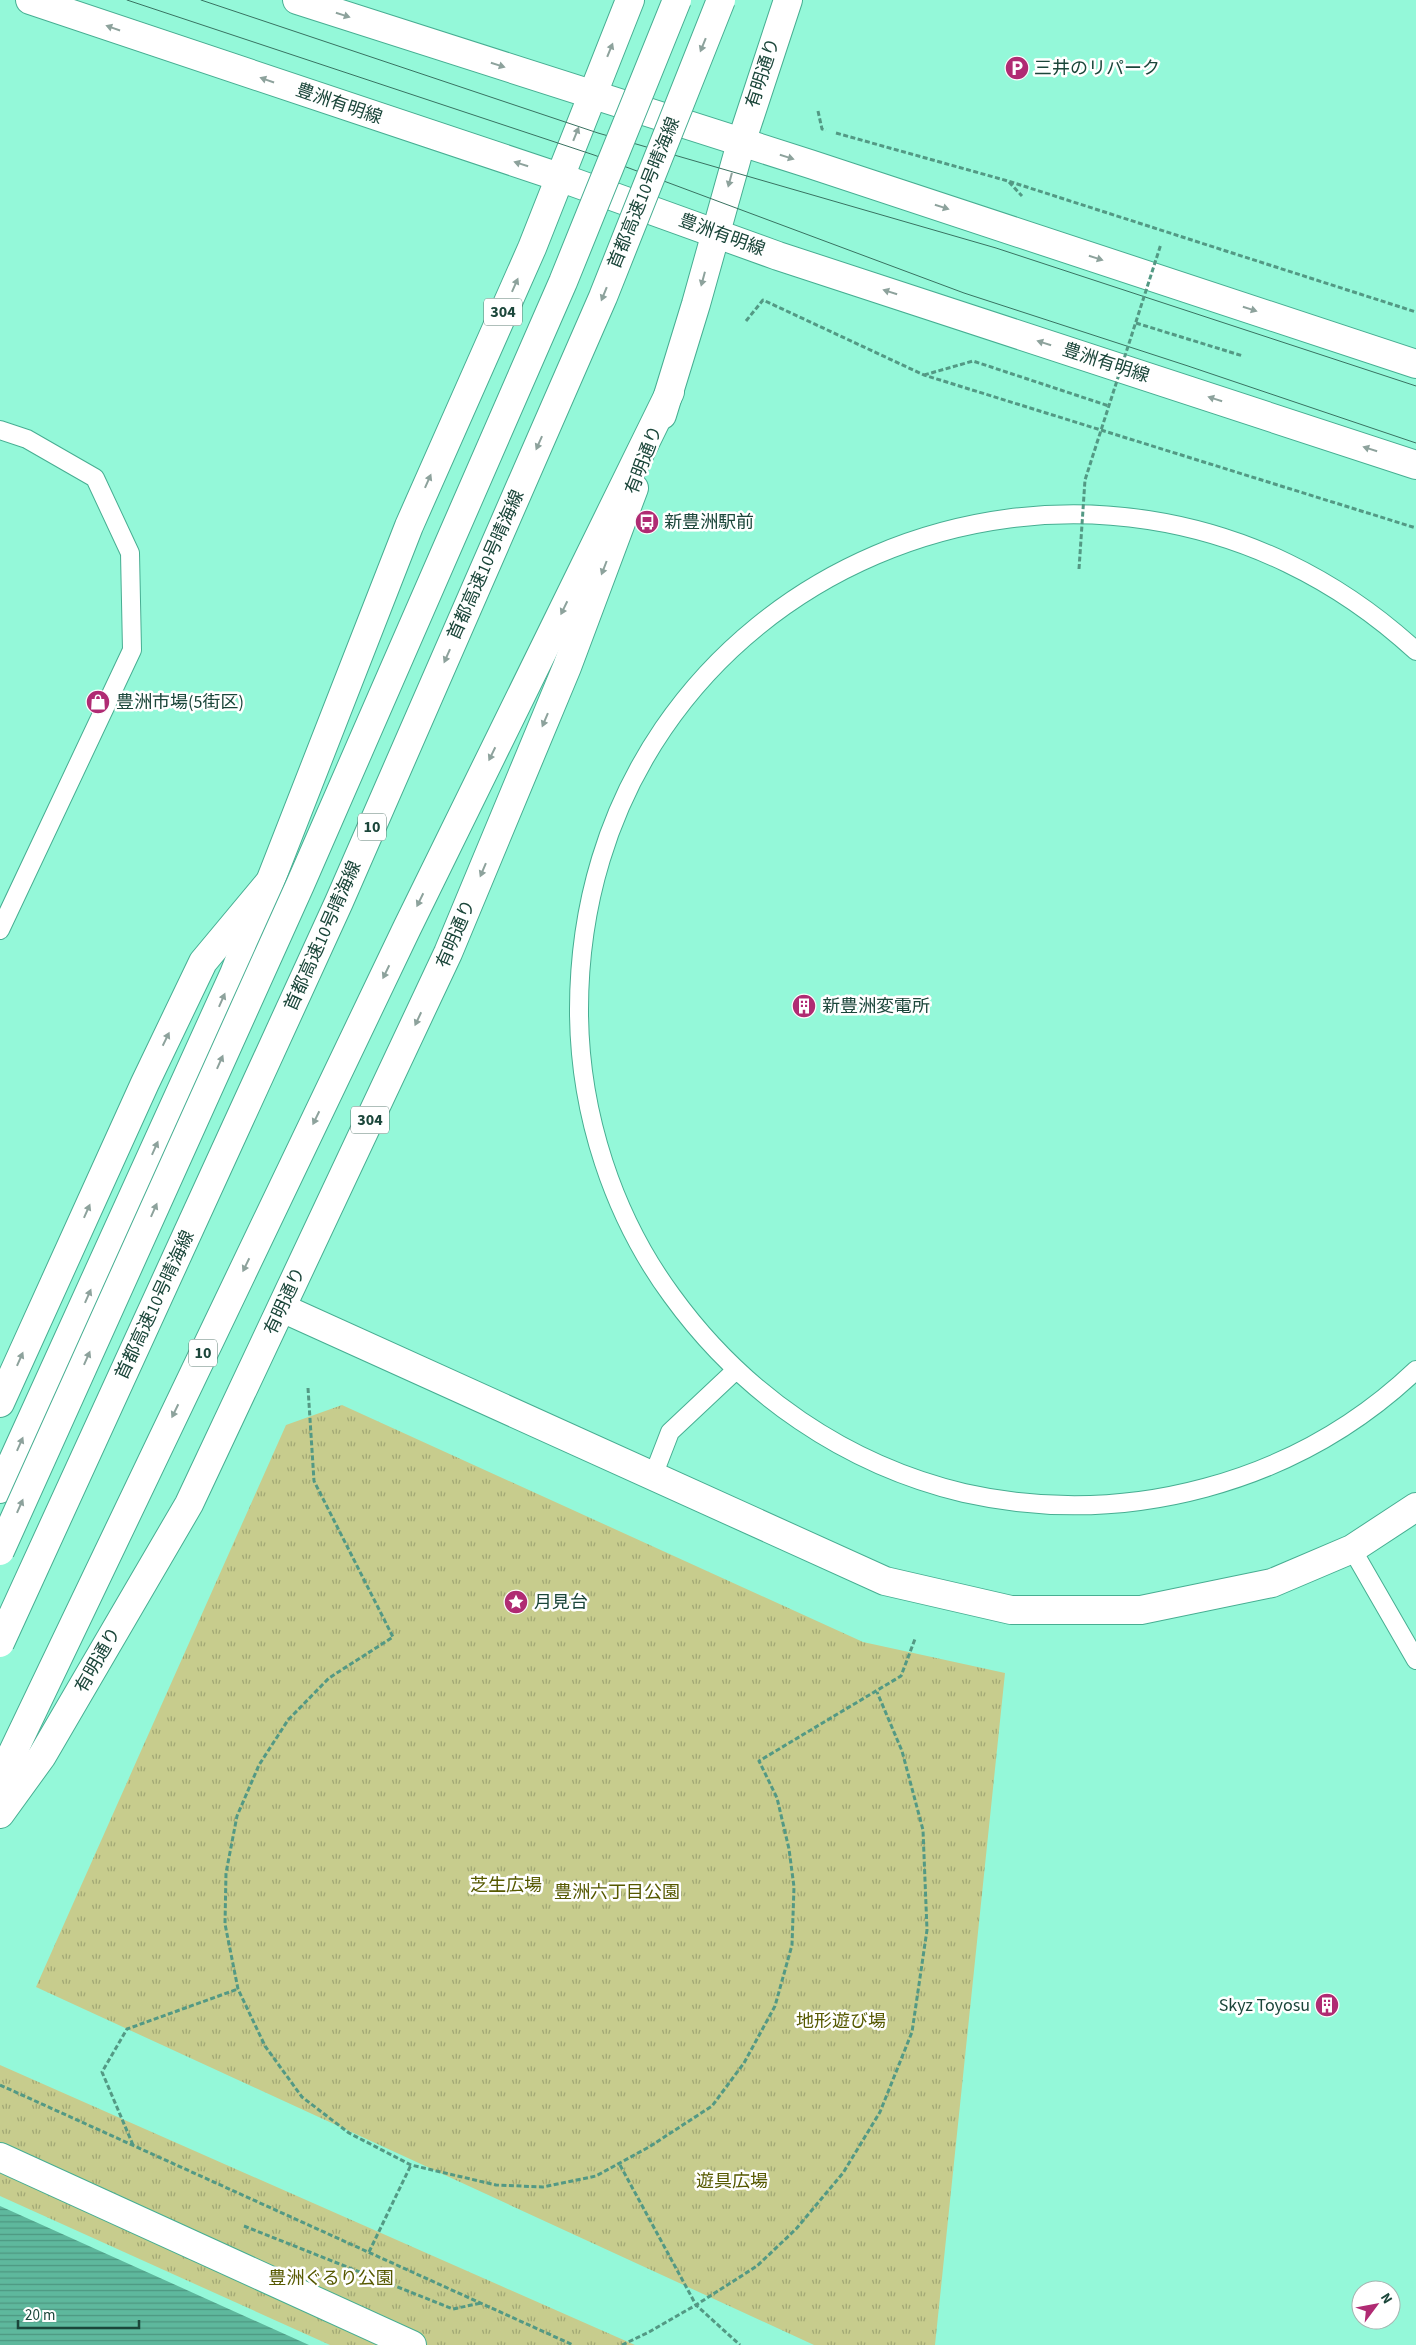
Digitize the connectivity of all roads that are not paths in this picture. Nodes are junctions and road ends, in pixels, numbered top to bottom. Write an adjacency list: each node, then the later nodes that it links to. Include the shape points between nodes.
1 (30, 0): 9 (main road, 豊洲有明線, one-way to 1)
2 (296, 0): 7 (main road, one-way to 7)
3 (630, 0): 7 (main road, 304, one-way to 3)
4 (677, 0): 26 (main road, 10, one-way to 4, bridge, via 300,885 563,282)
5 (721, 0): 27 (main road, 首都高速10号晴海線 / 10, one-way to 27, bridge, via 603,297 339,902)
6 (788, 0): 8 (main road, 有明通り / 304)
7 (591, 95): 8 (main road); 9 (main road, 304, one-way to 7)
8 (740, 142): 10 (main road, 有明通り / 304, one-way to 10); 11 (main road, one-way to 11)
9 (559, 177): 10 (main road, 豊洲有明線); 16 (main road, 304, one-way to 9, via 409,526 528,257)
10 (716, 232): 12 (main road, 有明通り / 304, one-way to 12); 14 (main road, 豊洲有明線, one-way to 10, via 787,259)
11 (1416, 364)
12 (670, 392): 18 (main road, 有明通り / 304, one-way to 18, via 567,667 448,953); 29 (main road, 10, one-way to 29, via 407,928)
13 (0, 430): 17 (lane, via 27,440 94,478 130,553 132,650)
14 (1416, 465)
15 (1416, 651): 19 (lane, via 1388,626 1329,584 1251,546 1173,523 1125,516 1060,513 978,522 930,534 860,561 780,609 709,672 654,744 632,785 603,855 594,884 582,955 580,1034 584,1080 595,1133 621,1208 663,1284)
16 (268, 884): 21 (main road, one-way to 16, via 203,962); 23 (main road, 304, one-way to 16, via 234,974)
17 (0, 930)
18 (282, 1308): 22 (main road); 30 (main road, 有明通り / 304, via 189,1504 42,1756)
19 (736, 1370): 20 (lane, via 776,1405 810,1428 872,1462 908,1477 954,1490 1011,1502 1060,1506 1170,1497 1253,1473 1346,1426); 22 (lane, via 670,1432)
20 (1416, 1370)
21 (0, 1403)
22 (653, 1476): 25 (main road, via 885,1581 1011,1610 1140,1610 1272,1583)
23 (0, 1488)
24 (1416, 1507): 25 (main road)
25 (1352, 1549): 28 (lane)
26 (0, 1550)
27 (0, 1643)
28 (1416, 1660)
29 (0, 1779)
30 (0, 1814)
31 (0, 2157): 32 (main road)
32 (412, 2345)

